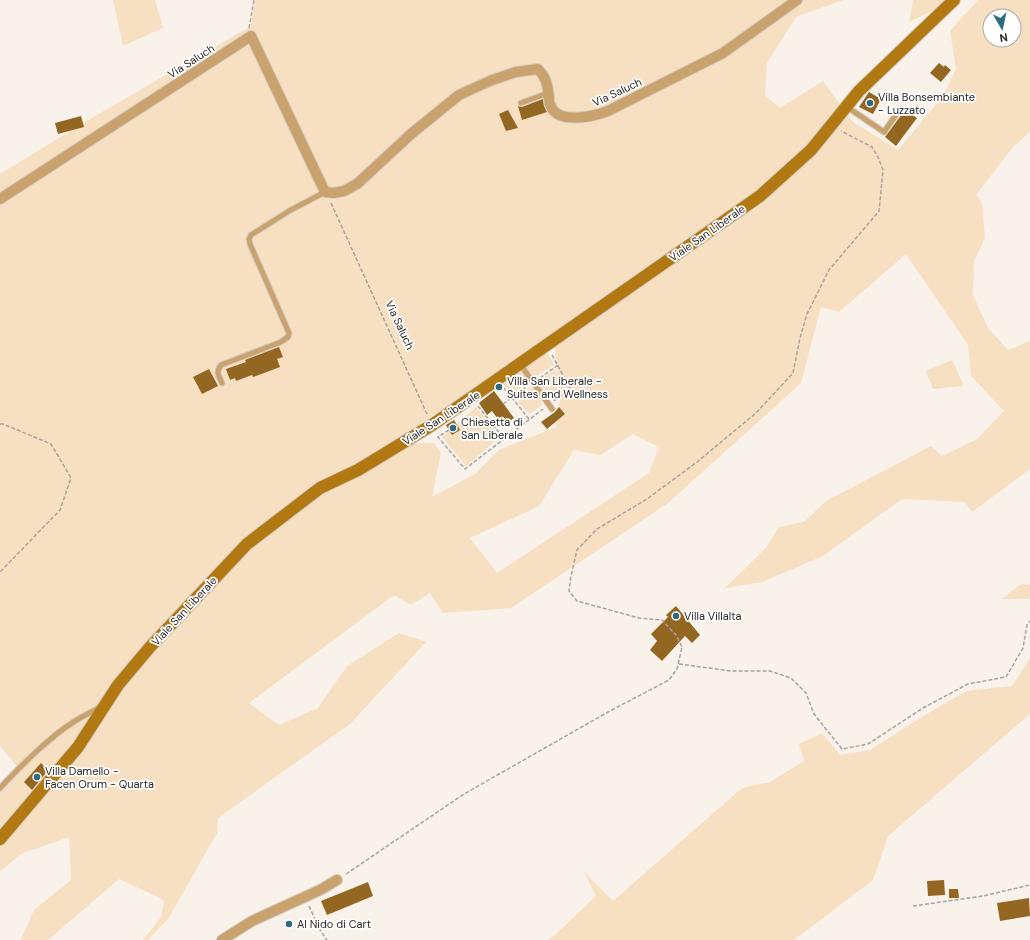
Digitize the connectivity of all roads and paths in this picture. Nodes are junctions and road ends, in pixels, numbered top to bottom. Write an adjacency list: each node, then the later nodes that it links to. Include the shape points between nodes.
1 (254, 0): 4 (path, via 248,30)
2 (797, 0): 5 (street, Via Saluch, via 723,53 596,116 557,115 551,107)
3 (954, 0): 7 (street, Viale San Liberale)
4 (251, 36): 10 (street); 11 (street, Via Saluch)
5 (548, 93): 6 (lane); 10 (street, Via Saluch, via 546,77 538,69 516,72 492,80 459,95 411,134 357,184 333,194)
6 (521, 103)
7 (846, 106): 8 (lane, via 884,132); 9 (street, Viale San Liberale)
8 (898, 112)
9 (830, 126): 13 (street, Viale San Liberale, via 810,150 760,196); 25 (path, via 872,147 883,170 879,211 829,270 807,314 793,374 756,413 697,462 646,499 597,529 577,550 569,591 577,601 639,618 662,620 676,635 682,647)
10 (326, 192): 14 (lane, Via Saluch, via 251,235 250,244 289,333 281,342 221,365 218,374); 20 (path, Via Saluch)
11 (0, 199)
12 (550, 351): 17 (path, via 570,388)
13 (520, 364): 17 (lane); 20 (street, Viale San Liberale)
14 (222, 383)
15 (501, 384): 18 (path)
16 (475, 403): 22 (path)
17 (550, 407): 18 (path)
18 (529, 419): 22 (path)
19 (0, 424): 23 (path, via 51,444 71,478 60,510)
20 (432, 425): 26 (street, Viale San Liberale, via 358,470 320,488 247,544 150,647 118,685)
21 (449, 430): 22 (path, via 438,437 465,469)
22 (504, 438)
23 (0, 572)
24 (1030, 621): 25 (path, via 1023,648 1006,677 968,684 923,708 868,744 842,749 814,714 806,693 791,678 770,672 731,672)
25 (678, 664): 29 (path, via 669,680 464,794)
26 (106, 704): 27 (lane, via 75,721 52,739); 28 (street, Viale San Liberale, via 78,747)
27 (0, 788)
28 (0, 839)
29 (337, 880): 31 (street)
30 (1030, 885): 32 (path, via 982,896)
31 (304, 897): 33 (street, via 252,921); 34 (path)
32 (913, 906)
33 (222, 940)
34 (327, 940)

